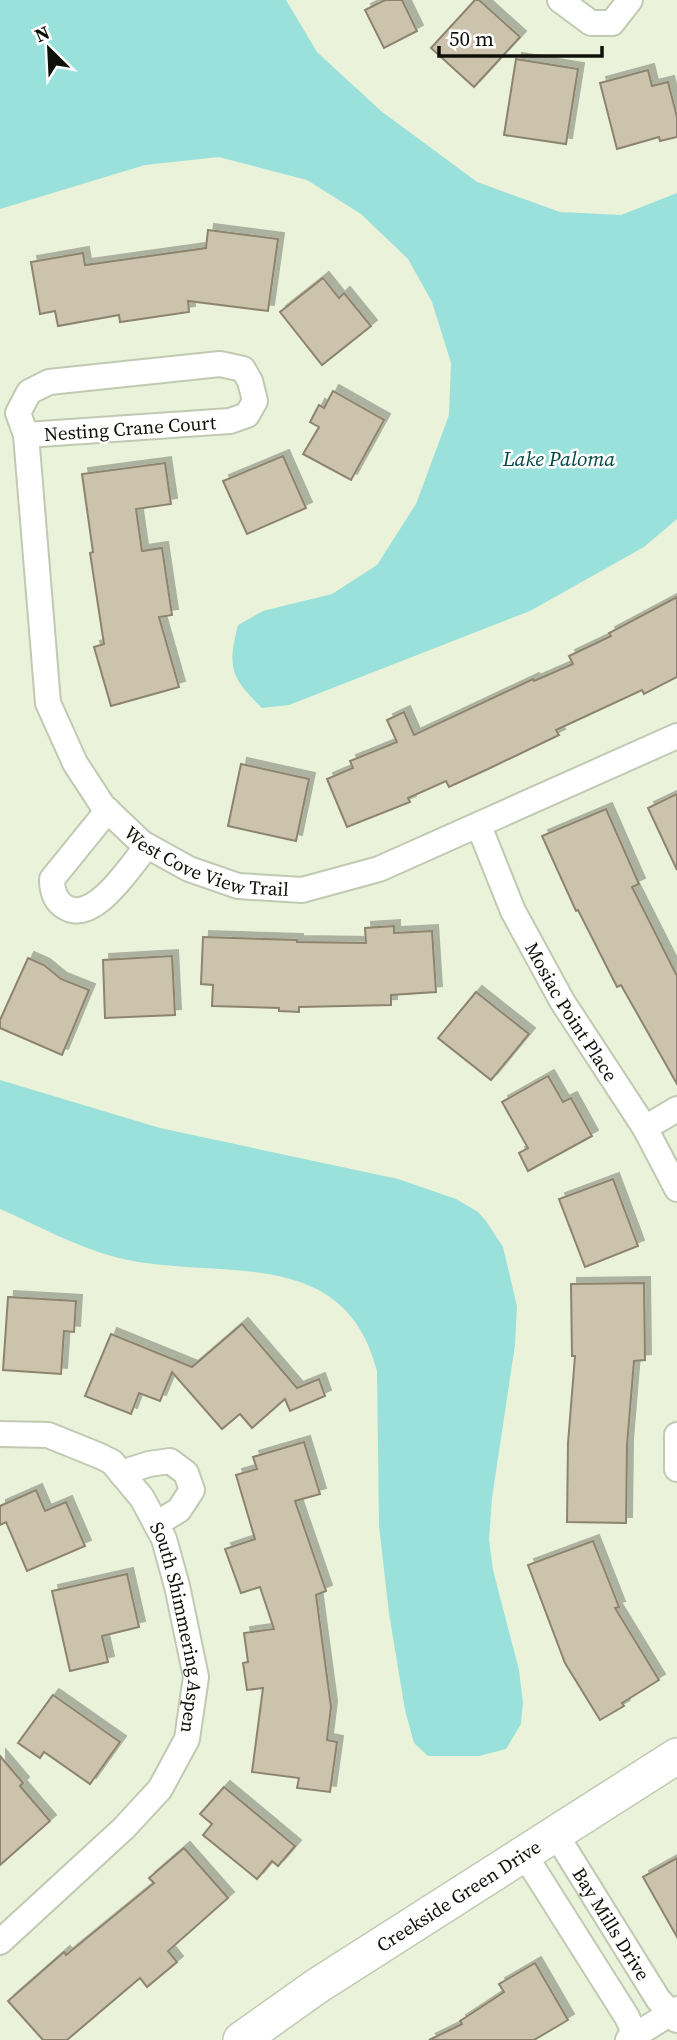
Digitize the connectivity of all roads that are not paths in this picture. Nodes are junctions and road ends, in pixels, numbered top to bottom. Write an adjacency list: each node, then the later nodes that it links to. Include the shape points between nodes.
1 (559, 0): 2 (street, via 591,23 611,23)
2 (630, 0)
3 (26, 435): 3 (street, Nesting Crane Court, via 18,413 29,392 49,382 220,363 243,369 255,401 247,415 230,421); 5 (street, West Cove View Trail, via 48,703 75,763)
4 (677, 736): 6 (street, West Cove View Trail)
5 (108, 810): 7 (street, West Cove View Trail); 7 (street, via 52,878 61,904 79,912 99,903)
6 (479, 826): 7 (street, West Cove View Trail, via 379,869 302,890 238,886 189,869); 9 (street, Mosiac Point Place, via 513,911 562,1001)
7 (147, 846)
8 (677, 1109): 9 (street)
9 (645, 1128): 10 (street, Mosiac Point Place)
10 (677, 1189)
11 (0, 1434): 13 (street, via 48,1435)
12 (677, 1435): 14 (street)
13 (116, 1468): 15 (street, South Shimmering Aspen, via 142,1498); 15 (street, via 170,1461 186,1473 192,1490 179,1510)
14 (677, 1469)
15 (156, 1524): 19 (street, South Shimmering Aspen, via 177,1586 196,1677 187,1739 160,1788 124,1828)
16 (677, 1756): 17 (main road, Creekside Green Drive)
17 (555, 1833): 18 (main road, Creekside Green Drive); 20 (street, Bay Mills Drive, via 658,1999)
18 (524, 1854): 21 (street, Bay Mills Drive, via 627,2017); 22 (main road, Creekside Green Drive)
19 (0, 1942)
20 (675, 2014): 21 (street)
21 (633, 2038)
22 (241, 2040)

